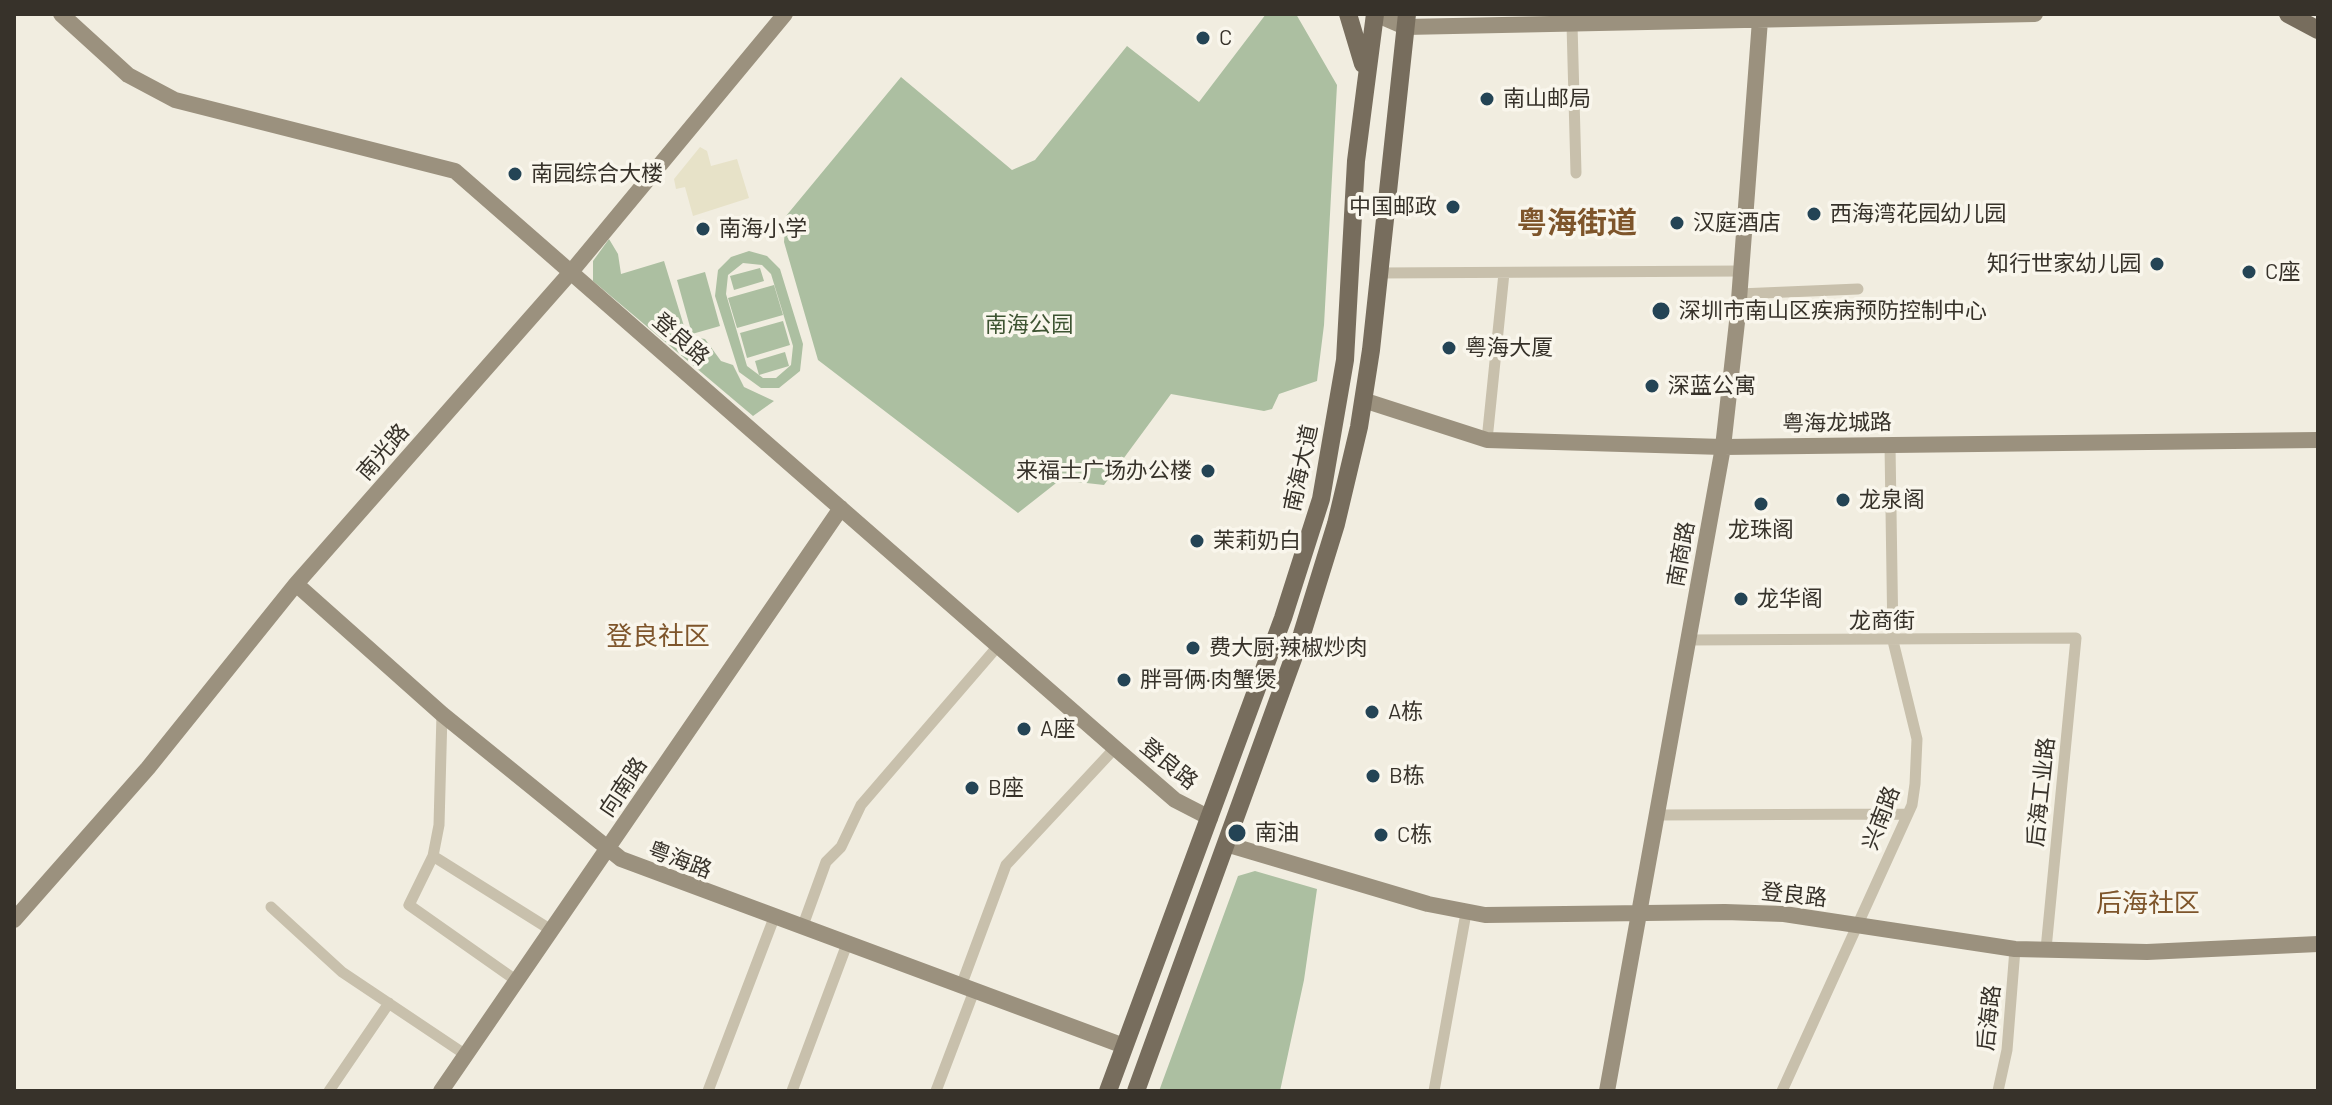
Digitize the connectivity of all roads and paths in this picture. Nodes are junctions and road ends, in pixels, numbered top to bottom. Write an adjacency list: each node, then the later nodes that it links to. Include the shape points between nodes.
1 (61, 14): 14 (street, 登良路, via 128,75 175,100 455,171)
2 (785, 14): 14 (street, 南光路)
3 (1348, 14): 11 (main road)
4 (1375, 14): 8 (street); 11 (main road, 南海大道)
5 (2035, 14): 7 (street)
6 (2288, 14): 10 (main road)
7 (1760, 20): 9 (street); 13 (street, 南商路)
8 (1406, 21): 9 (street); 15 (main road)
9 (1572, 24): 12 (street)
10 (2318, 30)
11 (1365, 83): 34 (main road, 南海大道, via 1345,360 1327,468 1297,578)
12 (1576, 173)
13 (1741, 271): 16 (street); 18 (street, 南商路)
14 (571, 272): 24 (street, 登良路); 25 (street, 南光路)
15 (1380, 273): 16 (street); 19 (main road)
16 (1504, 273): 20 (street)
17 (1858, 289): 18 (street)
18 (1739, 294): 23 (street, 南商路)
19 (1363, 400): 20 (street, 粤海龙城路); 35 (main road, via 1321,577)
20 (1487, 440): 23 (street, 粤海龙城路)
21 (2318, 440): 22 (street, 粤海龙城路)
22 (1890, 445): 23 (street, 粤海龙城路); 28 (street, 兴南路)
23 (1723, 447): 27 (street, 南商路)
24 (841, 508): 29 (street, 登良路); 36 (street, 向南路)
25 (296, 584): 30 (street, 粤海路); 42 (street, 南光路, via 148,768)
26 (2076, 638): 28 (street, 龙商街); 49 (street, 后海工业路)
27 (1688, 640): 28 (street, 龙商街); 33 (street, 南商路)
28 (1893, 641): 32 (street, 兴南路, via 1917,739)
29 (998, 646): 31 (street, 登良路); 44 (street, via 861,805 841,847 826,862)
30 (442, 714): 36 (street, 粤海路); 37 (street, via 442,795)
31 (1115, 748): 34 (street, 登良路, via 1175,800); 53 (street, via 1006,865)
32 (1907, 814): 33 (street); 43 (street, 兴南路)
33 (1657, 815): 39 (street, 南商路)
34 (1210, 818): 55 (main road, 南海大道)
35 (1226, 844): 40 (street, 登良路); 63 (main road)
36 (607, 849): 41 (street, 粤海路, via 635,867); 45 (street, 向南路)
37 (433, 856): 45 (street); 52 (street, via 409,905)
38 (271, 907): 54 (street, via 342,972)
39 (1640, 912): 40 (street, 登良路); 43 (street, 登良路, via 1784,914); 65 (street, 南商路)
40 (1466, 913): 64 (street)
41 (774, 918): 44 (street, 粤海路); 59 (street)
42 (14, 920)
43 (1858, 925): 48 (street, 登良路); 66 (street, 兴南路)
44 (802, 928): 46 (street, 粤海路)
45 (551, 930): 52 (street, 向南路)
46 (847, 944): 53 (street, 粤海路); 60 (street)
47 (2318, 944): 50 (street, 登良路)
48 (2015, 949): 49 (street, 登良路); 67 (street, 后海路, via 2007,1050)
49 (2046, 949): 50 (street, 登良路)
50 (2147, 952): 51 (street)
51 (2318, 955)
52 (517, 981): 56 (street, 向南路)
53 (968, 989): 55 (street, 粤海路); 61 (street)
54 (389, 1003): 56 (street); 57 (street)
55 (1124, 1046): 62 (main road, 南海大道)
56 (466, 1055): 58 (street, 向南路)
57 (329, 1091)
58 (441, 1091)
59 (708, 1091)
60 (792, 1091)
61 (936, 1091)
62 (1108, 1091)
63 (1136, 1091)
64 (1434, 1091)
65 (1607, 1091)
66 (1782, 1091)
67 (1998, 1091)

